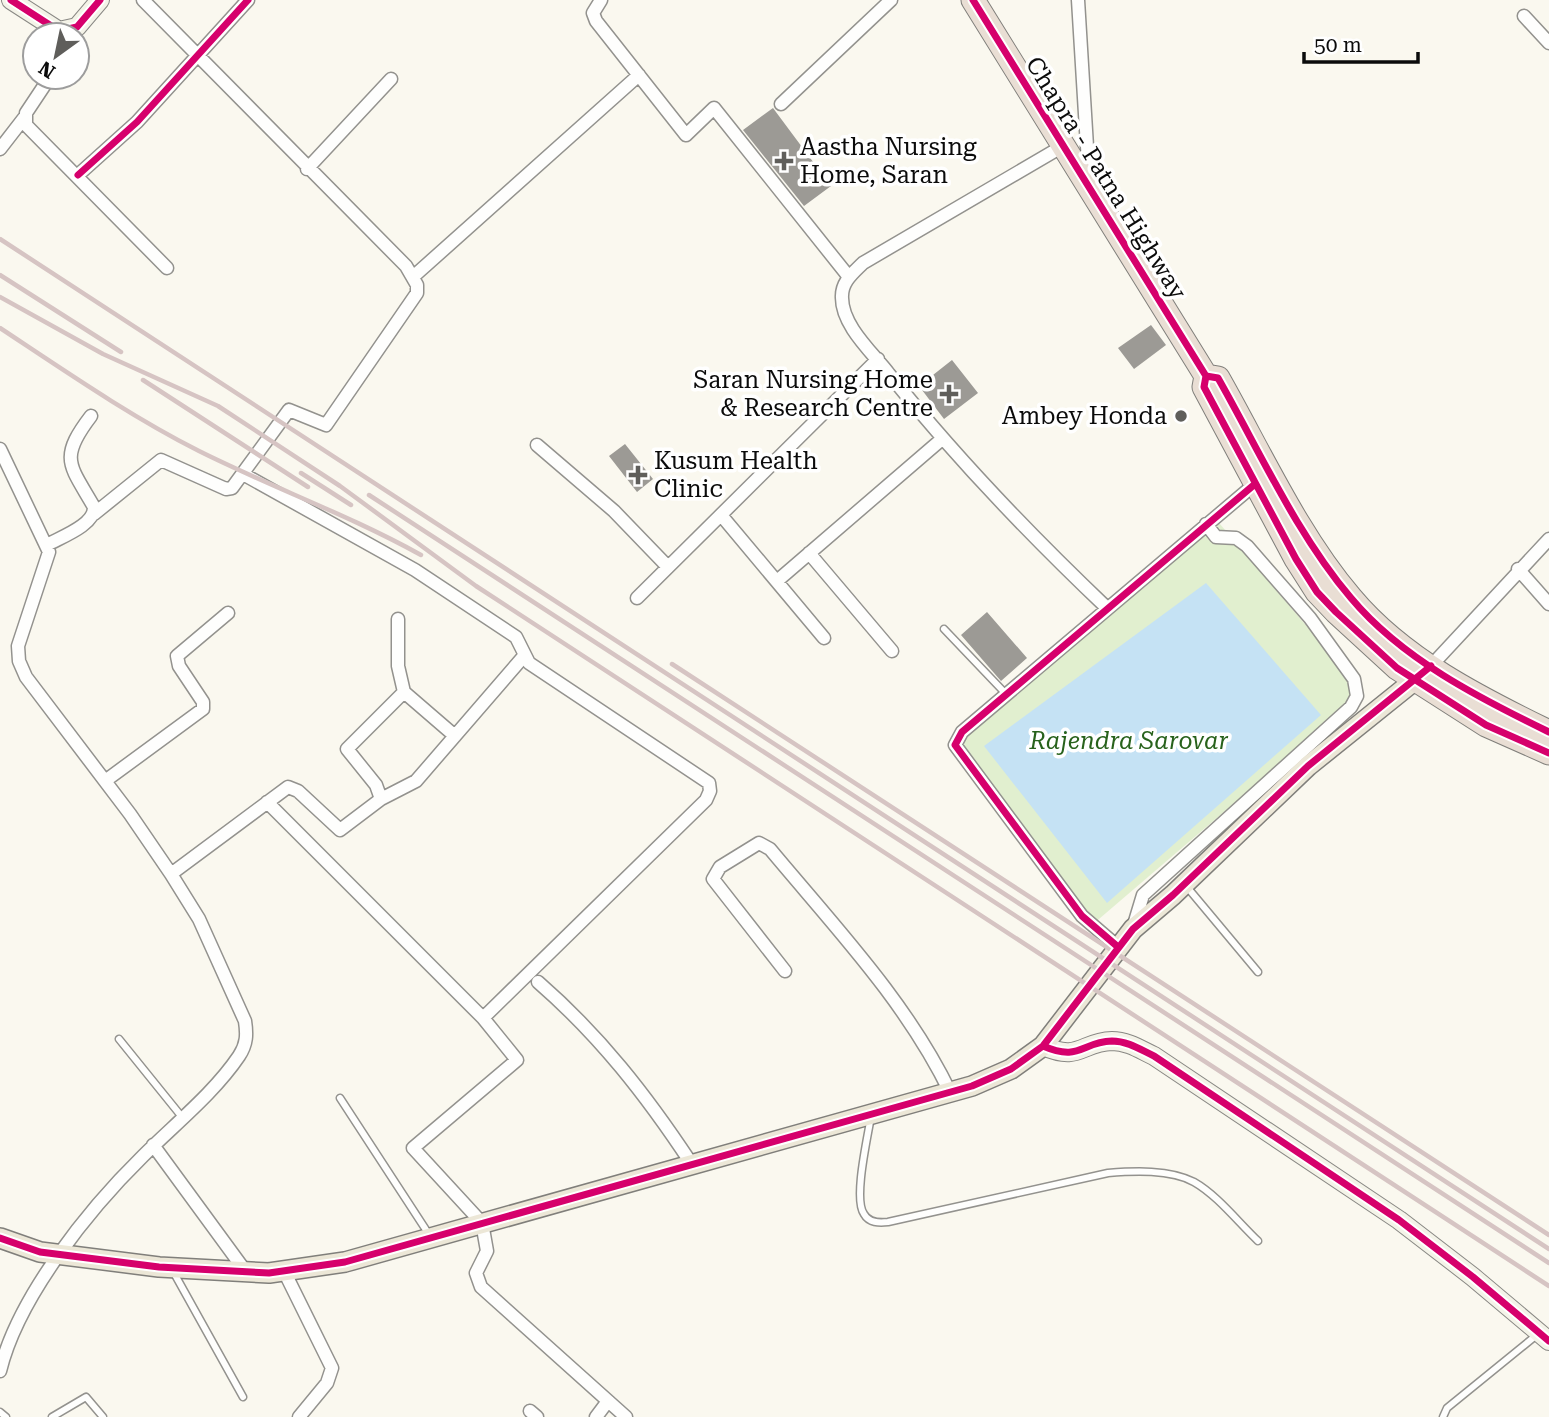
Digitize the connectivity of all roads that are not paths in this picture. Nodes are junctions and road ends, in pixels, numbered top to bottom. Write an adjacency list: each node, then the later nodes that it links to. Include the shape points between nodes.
1 (11, 0): 10 (street)
2 (100, 0): 11 (street)
3 (143, 0): 13 (street)
4 (248, 0): 13 (street)
5 (601, 0): 14 (street, via 593,13 596,21)
6 (891, 0): 17 (street)
7 (973, 0): 19 (highway, Chapra - Patna Highway)
8 (1078, 0): 23 (street)
9 (1524, 16): 12 (street)
10 (41, 21)
11 (82, 21)
12 (1549, 43)
13 (198, 56): 21 (street); 22 (street, via 137,122)
14 (639, 75): 25 (street); 26 (street, via 686,135 714,108)
15 (391, 79): 21 (street)
16 (41, 91): 18 (street)
17 (781, 104)
18 (24, 118): 20 (street); 22 (street)
19 (1063, 146): 23 (highway, Chapra - Patna Highway); 26 (street, via 863,263)
20 (0, 149)
21 (307, 169): 25 (street)
22 (78, 175): 24 (street)
23 (1089, 187): 28 (highway, Chapra - Patna Highway)
24 (167, 268)
25 (414, 276): 33 (street, via 414,302 326,425 289,410)
26 (849, 277): 27 (street, via 842,298 846,316)
27 (878, 359): 30 (street); 36 (street)
28 (1206, 376): 34 (highway, Chapra - Patna Highway, via 1203,387); 53 (highway, Chapra - Patna Highway, via 1218,378 1314,547 1351,599)
29 (91, 416): 35 (street, via 75,436 70,454)
30 (942, 439): 40 (street); 46 (street, via 1014,519)
31 (537, 445): 41 (street, via 614,511)
32 (0, 449): 39 (street)
33 (243, 474): 35 (street, via 226,489 161,460); 52 (street, via 415,570 516,637)
34 (1255, 484): 37 (street); 53 (highway, Chapra - Patna Highway, via 1317,592 1379,654)
35 (94, 514): 39 (street)
36 (721, 514): 41 (street); 43 (street)
37 (1206, 524): 46 (street); 64 (street, via 1216,537 1236,538 1247,546 1353,679 1357,696 1351,707 1143,895)
38 (1549, 539): 42 (street)
39 (47, 545): 59 (street, via 44,576 22,627 19,661 26,677)
40 (809, 554): 43 (street); 51 (street)
41 (668, 567): 44 (street)
42 (1518, 569): 45 (street); 53 (street)
43 (777, 581): 50 (street)
44 (637, 598)
45 (1549, 604)
46 (1107, 608): 55 (street)
47 (228, 613): 59 (street, via 177,656 203,709)
48 (398, 619): 54 (street, via 398,666)
49 (944, 629): 55 (lane)
50 (824, 638)
51 (892, 651)
52 (524, 656): 57 (street); 69 (street, via 704,776 710,791 706,800)
53 (1423, 673): 56 (highway, Chapra - Patna Highway); 58 (highway, Chapra - Patna Highway, via 1486,725); 63 (main road, via 1308,766)
54 (404, 692): 57 (street); 60 (street, via 347,749 376,785)
55 (1006, 694): 65 (street, via 962,732 955,745 1082,916)
56 (1549, 732)
57 (455, 736): 60 (street, via 416,782)
58 (1549, 753)
59 (105, 781): 62 (street)
60 (381, 799): 61 (street, via 340,830 291,787)
61 (267, 802): 62 (street); 69 (street)
62 (171, 874): 75 (street, via 199,919 245,1021 247,1037 230,1068)
63 (1184, 884): 64 (main road); 67 (lane)
64 (1133, 929): 65 (main road)
65 (1118, 947): 71 (main road)
66 (785, 971): 72 (street, via 713,879 720,867 759,843 770,849 901,1010)
67 (1258, 972)
68 (538, 982): 77 (street, via 616,1059)
69 (484, 1018): 78 (street, via 517,1060 413,1147)
70 (119, 1039): 75 (lane)
71 (1043, 1046): 72 (main road, via 1010,1069); 86 (street, via 1074,1053 1111,1041 1154,1056 1399,1220)
72 (950, 1091): 74 (main road)
73 (340, 1098): 79 (lane)
74 (872, 1111): 77 (main road); 81 (lane, via 859,1200 863,1214 873,1222 1108,1173 1138,1172 1196,1184)
75 (182, 1117): 76 (street)
76 (153, 1145): 82 (street, via 92,1212); 85 (street)
77 (691, 1163): 78 (main road)
78 (482, 1223): 79 (main road); 89 (street, via 487,1246 476,1273 481,1287)
79 (431, 1237): 84 (main road, via 345,1262)
80 (0, 1238): 82 (main road)
81 (1258, 1241)
82 (61, 1255): 83 (main road); 87 (street, via 19,1319)
83 (172, 1268): 85 (main road); 88 (lane)
84 (284, 1271): 85 (main road); 94 (street, via 332,1368 327,1384)
85 (246, 1272)
86 (1544, 1337): 97 (lane, via 1447,1408)
87 (0, 1371)
88 (243, 1397)
89 (608, 1402): 95 (street); 96 (street)
90 (0, 1412): 91 (lane)
91 (6, 1417)
92 (52, 1417): 93 (lane, via 86,1398)
93 (103, 1417)
94 (299, 1417)
95 (596, 1417)
96 (626, 1417)
97 (1443, 1417)

